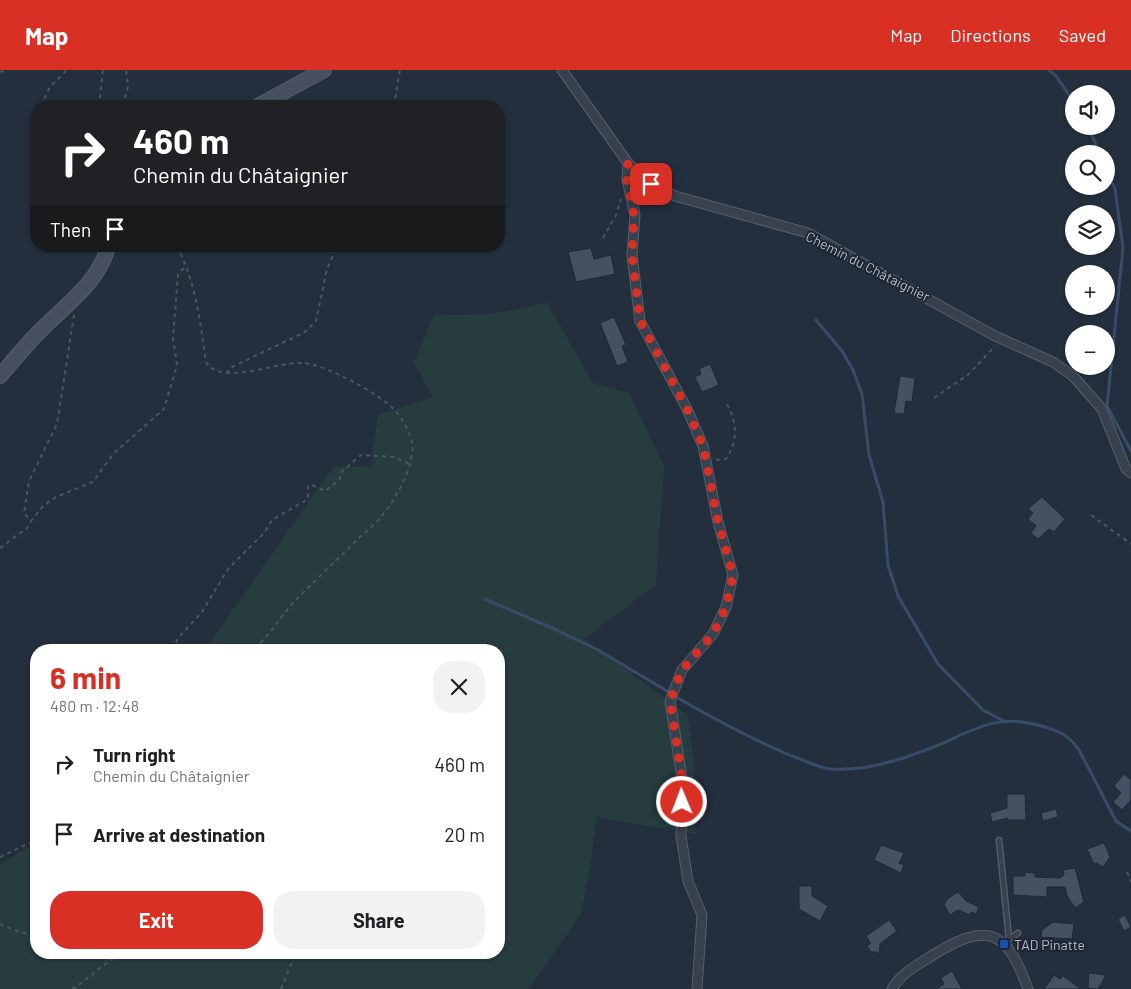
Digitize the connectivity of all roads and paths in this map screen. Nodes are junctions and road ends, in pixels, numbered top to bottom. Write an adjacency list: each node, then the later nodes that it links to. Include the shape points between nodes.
1 (8, 70): 8 (path)
2 (67, 70): 9 (path, via 50,87)
3 (103, 70): 10 (path)
4 (126, 70): 11 (path, via 128,86)
5 (324, 70): 12 (street)
6 (400, 70): 13 (path)
7 (562, 70): 14 (street, Chemin du Châtaignier)
8 (0, 72)
9 (44, 100)
10 (100, 100)
11 (124, 100)
12 (269, 100)
13 (395, 100)
14 (628, 163): 22 (street, Chemin du Châtaignier, via 651,184 675,196 808,233); 27 (street, via 627,180 634,215 632,255 640,321 687,409 703,446)
15 (622, 198): 16 (path)
16 (603, 238)
17 (106, 252): 21 (street, via 90,282)
18 (180, 252): 20 (path)
19 (335, 252): 23 (path, via 327,269 316,321 305,332)
20 (187, 266): 23 (path, via 195,290 206,362 210,368); 31 (path, via 178,274 173,339 177,366 164,409 112,454 93,482 56,497 44,505)
21 (79, 293): 24 (street); 31 (path, via 57,424 26,486 24,513)
22 (1001, 338): 25 (path, via 969,374); 29 (street, Chemin du Châtaignier, via 1052,362 1088,391 1102,409 1126,469)
23 (226, 372): 28 (path, via 305,363 336,372 383,400 398,414 414,450)
24 (0, 376)
25 (934, 398)
26 (724, 401): 27 (path, via 736,429 732,449 726,459)
27 (706, 462): 49 (street, via 733,575 726,607 713,634 682,670 670,701 683,785 681,836 688,880 702,915)
28 (412, 465): 34 (path, via 394,457 361,455 325,491 308,486 308,499 272,520 264,534 228,568 202,612); 35 (path, via 384,513 294,602)
29 (1131, 473)
30 (1091, 515): 32 (path)
31 (31, 522): 33 (path, via 28,528)
32 (1131, 544)
33 (0, 548)
34 (176, 644)
35 (261, 644)
36 (999, 840): 44 (lane)
37 (30, 843): 38 (path)
38 (0, 857)
39 (1127, 872): 40 (path)
40 (1131, 882)
41 (0, 924): 43 (path)
42 (1018, 933): 44 (lane)
43 (30, 934)
44 (1006, 942): 50 (street, via 980,933 955,942 918,964); 51 (street)
45 (112, 959): 47 (path)
46 (293, 959): 48 (path)
47 (72, 989)
48 (281, 989)
49 (697, 989)
50 (892, 989)
51 (1028, 989)

